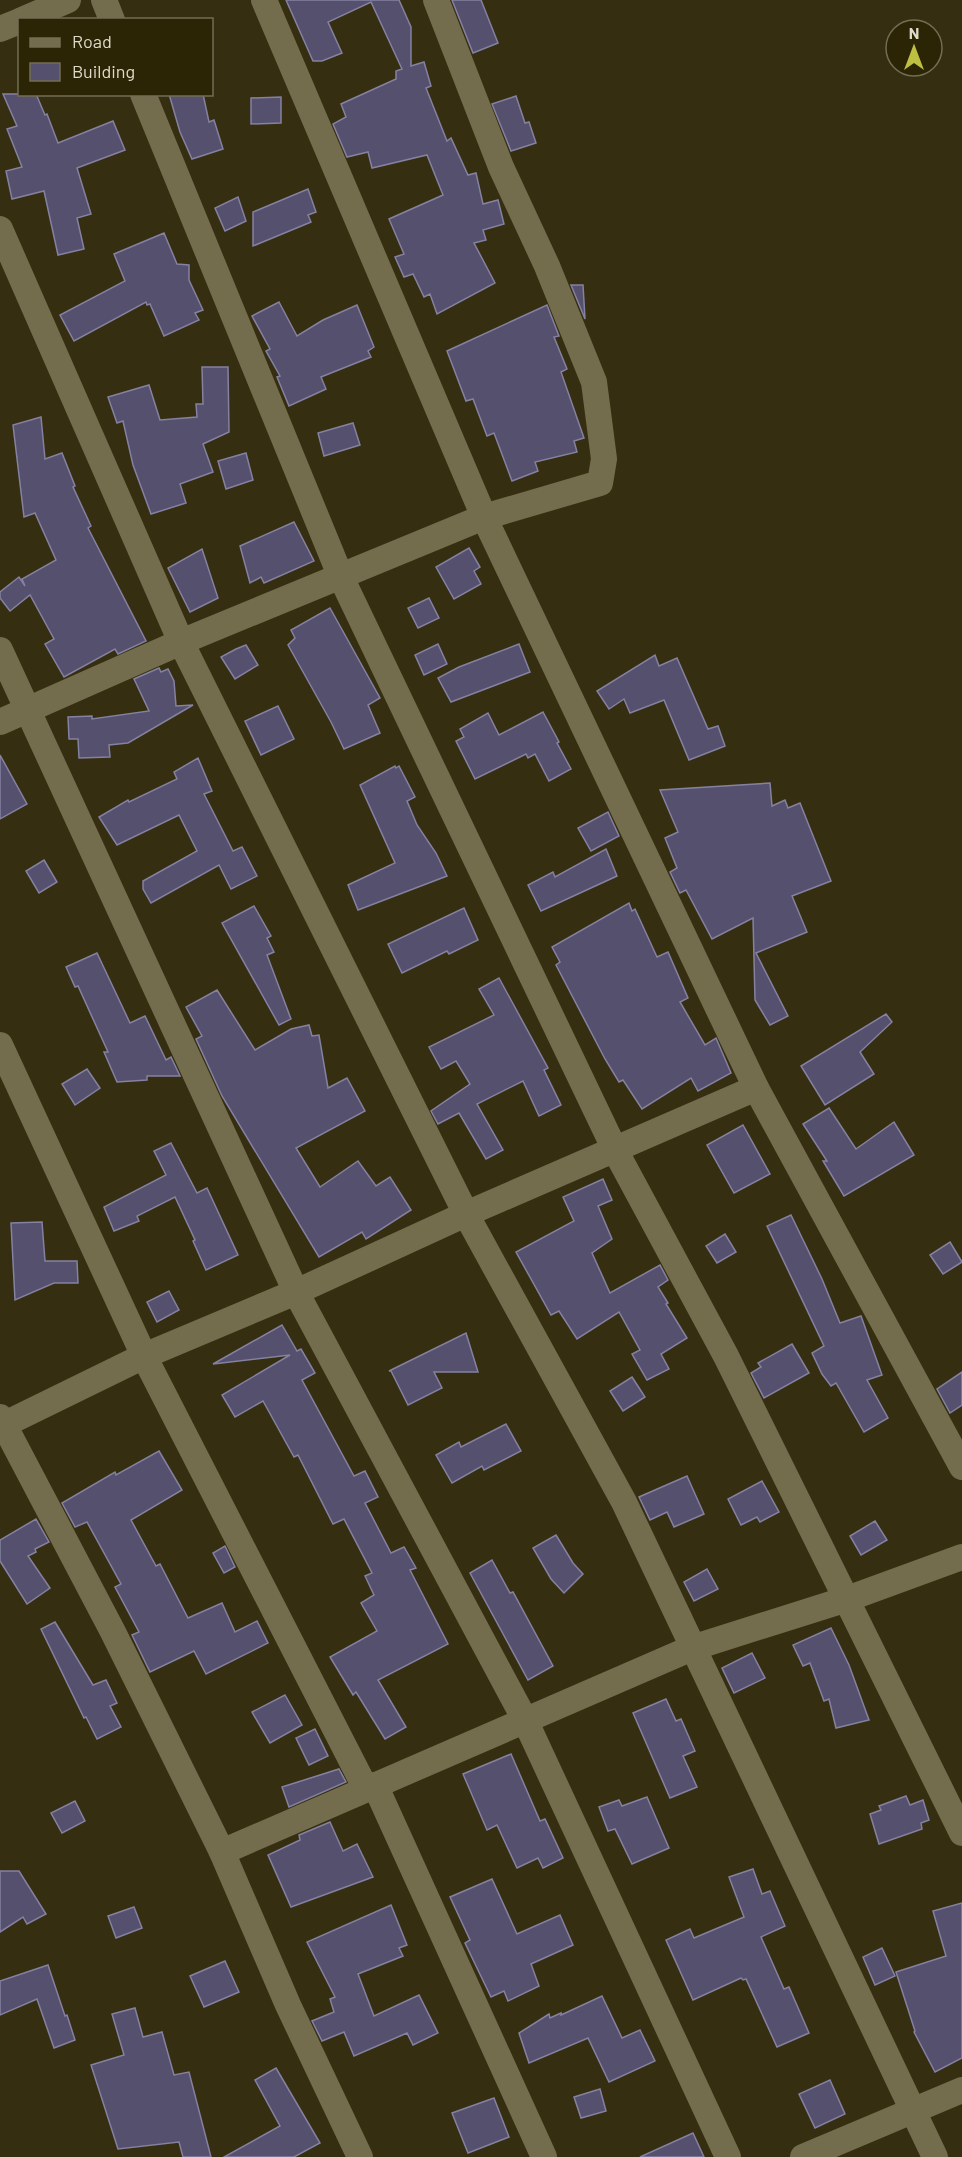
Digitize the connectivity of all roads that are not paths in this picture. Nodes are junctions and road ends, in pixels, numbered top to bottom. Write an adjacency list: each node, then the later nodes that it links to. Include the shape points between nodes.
1 (68, 0): 5 (street)
2 (104, 0): 6 (street)
3 (264, 0): 11 (street)
4 (436, 0): 11 (street, via 501,167 594,382 604,459 600,483)
5 (26, 18)
6 (111, 18)
7 (18, 21): 8 (street)
8 (0, 29)
9 (144, 96): 12 (street)
10 (0, 229): 13 (street)
11 (484, 517): 12 (street); 18 (street)
12 (340, 575): 13 (street); 19 (street)
13 (181, 642): 15 (street); 20 (street)
14 (0, 650): 15 (street)
15 (28, 709): 16 (street); 21 (street)
16 (0, 722)
17 (0, 1045): 22 (street)
18 (756, 1088): 19 (street); 24 (street)
19 (615, 1150): 20 (street); 26 (street, via 726,1356)
20 (466, 1214): 21 (street); 27 (street, via 624,1502)
21 (296, 1292): 22 (street); 28 (street)
22 (144, 1356): 23 (street); 29 (street)
23 (2, 1420): 31 (street)
24 (962, 1467)
25 (962, 1557): 26 (street)
26 (847, 1599): 27 (street); 30 (street)
27 (692, 1648): 28 (street); 33 (street)
28 (525, 1720): 29 (street); 36 (street)
29 (371, 1787): 31 (street); 35 (street)
30 (962, 1833)
31 (222, 1852): 34 (street)
32 (962, 2090): 33 (street)
33 (912, 2110): 37 (street); 38 (street)
34 (360, 2157)
35 (544, 2157)
36 (728, 2157)
37 (803, 2157)
38 (935, 2157)

